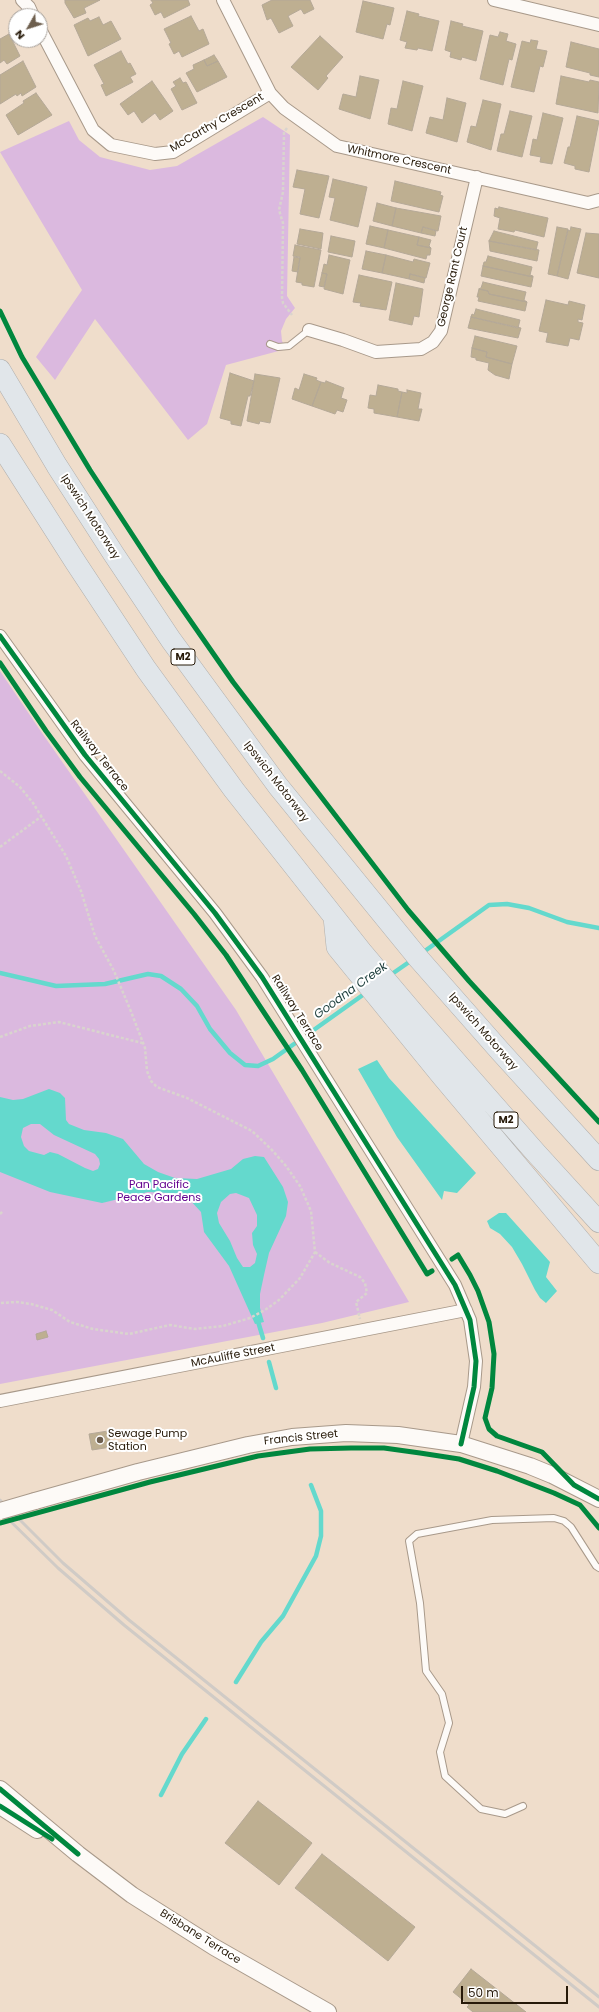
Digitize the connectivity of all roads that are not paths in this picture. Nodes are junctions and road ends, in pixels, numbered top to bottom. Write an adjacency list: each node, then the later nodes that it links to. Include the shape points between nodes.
1 (22, 0): 4 (street)
2 (223, 0): 7 (street, Whitmore Crescent)
3 (494, 0): 5 (street)
4 (29, 8)
5 (599, 25)
6 (48, 45): 7 (street, McCarthy Crescent, via 92,130 111,145 155,154 173,152)
7 (270, 93): 8 (street, Whitmore Crescent, via 284,108 337,146)
8 (477, 177): 9 (street, Whitmore Crescent, via 588,203); 10 (street, George Rant Court, via 441,331 433,342 421,349 376,352)
9 (599, 200)
10 (310, 330): 11 (lane, via 289,346 278,347)
11 (270, 344)
12 (0, 370): 16 (highway, Ipswich Motorway / M2, via 61,473 171,640 278,786 391,926)
13 (0, 444): 15 (highway, M2, via 151,675 234,790 334,917 354,956)
14 (0, 636): 19 (street, Railway Terrace, via 85,755 215,912 262,977 455,1285)
15 (408, 1021): 17 (highway, M2); 18 (highway)
16 (599, 1160)
17 (599, 1222)
18 (599, 1263)
19 (466, 1310): 20 (street, McAuliffe Street); 21 (street, Railway Terrace, via 474,1340 476,1370)
20 (0, 1401)
21 (461, 1444): 22 (main road, Francis Street, via 530,1466); 23 (main road, Francis Street, bridge, via 372,1434 292,1437 222,1451)
22 (599, 1499)
23 (0, 1511)
24 (599, 1568): 27 (lane, via 571,1527 564,1521 554,1518 492,1520 417,1534 409,1541 420,1603 426,1671 442,1694 449,1723 440,1752 445,1776 481,1809 505,1814)
25 (0, 1789): 28 (main road, Brisbane Terrace)
26 (0, 1806): 28 (main road, Brisbane Terrace)
27 (523, 1806)
28 (78, 1854): 29 (main road, Brisbane Terrace, via 132,1895 194,1935)
29 (328, 2012)

